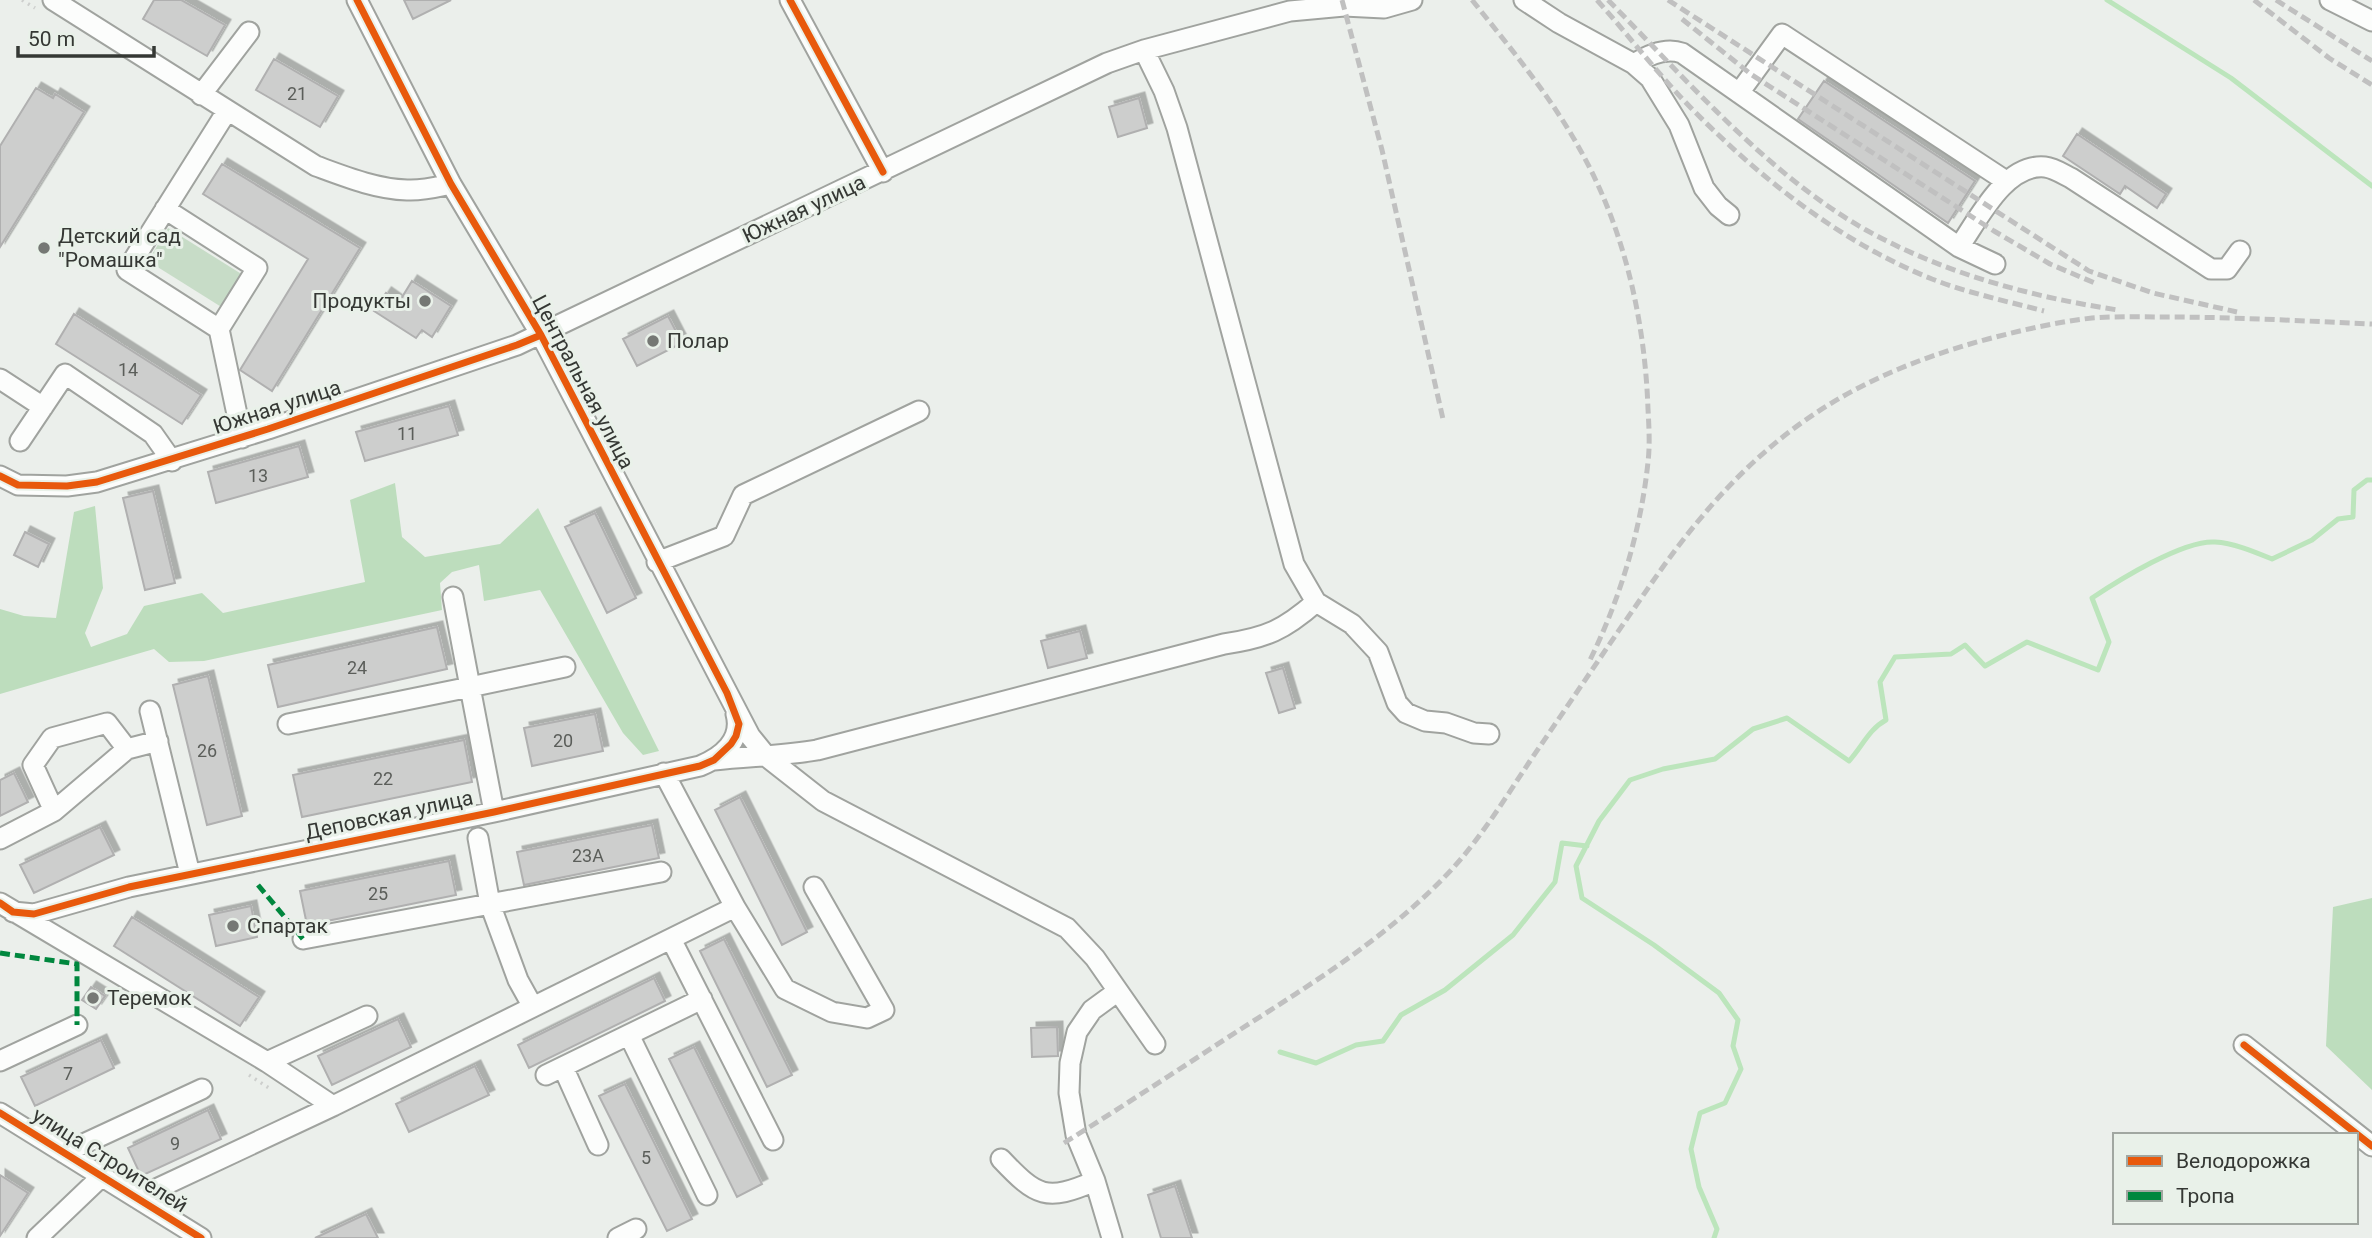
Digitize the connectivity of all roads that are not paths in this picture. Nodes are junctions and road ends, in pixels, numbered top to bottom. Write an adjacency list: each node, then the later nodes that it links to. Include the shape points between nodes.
1 (53, 0): 12 (street)
2 (357, 0): 16 (street, Центральная улица)
3 (790, 0): 14 (street)
4 (1412, 0): 9 (street, Южная улица, via 1384,8 1290,11)
5 (1524, 0): 10 (street)
6 (2330, 0): 7 (street)
7 (2372, 21)
8 (249, 32): 12 (street)
9 (1144, 50): 14 (street, Южная улица, via 1074,77); 33 (street, via 1177,128 1294,564)
10 (1634, 64): 11 (street, via 1675,50); 18 (street, via 1663,98 1687,142 1704,188)
11 (1739, 93): 15 (street, via 1782,34); 19 (street)
12 (201, 95): 13 (street)
13 (228, 111): 16 (street, via 316,166 357,181 410,190); 17 (street)
14 (883, 172): 23 (street, Южная улица)
15 (2006, 181): 19 (street); 20 (street, via 2036,167 2058,171 2211,269 2227,269)
16 (451, 184): 23 (street, Центральная улица)
17 (165, 209): 22 (street, via 257,268); 22 (street, via 127,270)
18 (1729, 215)
19 (1959, 247): 21 (street)
20 (2241, 251)
21 (1995, 264)
22 (219, 329): 27 (street)
23 (541, 335): 27 (street, Южная улица); 31 (street, Центральная улица)
24 (0, 379): 25 (street)
25 (43, 407): 28 (street); 29 (street, via 65,374 153,433)
26 (919, 411): 31 (street, via 743,495 724,536)
27 (242, 438): 29 (street, Южная улица)
28 (20, 441)
29 (172, 460): 30 (street, Южная улица, via 97,482 67,485 18,485)
30 (0, 476)
31 (657, 562): 36 (street, Центральная улица)
32 (453, 597): 35 (street)
33 (1316, 602): 39 (street, via 1352,624 1378,652 1397,702 1406,713); 42 (street, Деповская улица, via 1260,638 817,750)
34 (565, 667): 35 (street)
35 (470, 687): 38 (street); 46 (street)
36 (734, 709): 42 (street, Центральная улица); 43 (street, via 736,736)
37 (150, 712): 40 (street)
38 (288, 724)
39 (1489, 734)
40 (158, 741): 41 (street); 50 (street)
41 (127, 749): 45 (street); 45 (street, via 107,723 52,738 33,765)
42 (767, 757): 43 (street, Деповская улица); 57 (street, Центральная улица, via 823,800 1067,928)
43 (713, 760): 44 (street, Деповская улица)
44 (664, 773): 46 (street, Деповская улица); 53 (street)
45 (54, 811): 48 (street)
46 (494, 812): 50 (street, Деповская улица)
47 (478, 838): 52 (street)
48 (0, 839)
49 (661, 872): 52 (street)
50 (190, 874): 54 (street, Деповская улица, via 34,914)
51 (814, 887): 53 (street, via 884,1010 867,1018 832,1012 785,989)
52 (490, 904): 55 (street); 59 (street)
53 (735, 907): 56 (street)
54 (6, 908): 66 (street)
55 (303, 939)
56 (671, 939): 58 (street); 59 (street)
57 (1118, 991): 63 (street, Центральная улица); 78 (street, via 1082,1022 1070,1062 1070,1106 1076,1135)
58 (702, 999): 62 (street); 72 (street)
59 (533, 1007): 68 (street)
60 (367, 1016): 66 (street)
61 (76, 1025): 65 (street)
62 (629, 1035): 73 (street, via 555,1071); 79 (street)
63 (1155, 1044)
64 (2244, 1045): 70 (street)
65 (0, 1061)
66 (267, 1062): 68 (street)
67 (202, 1089): 75 (street)
68 (333, 1106): 80 (street)
69 (0, 1112): 75 (street, улица Строителей)
70 (2356, 1133)
71 (2358, 1135): 74 (street)
72 (774, 1140)
73 (598, 1146)
74 (2372, 1146)
75 (64, 1153): 77 (street, улица Строителей)
76 (1002, 1159): 78 (street, via 1041,1193 1062,1193)
77 (102, 1176): 80 (street, улица Строителей); 82 (street)
78 (1095, 1181): 85 (street)
79 (707, 1195)
80 (137, 1198): 83 (street, улица Строителей)
81 (636, 1229): 84 (street)
82 (37, 1238)
83 (201, 1238)
84 (618, 1238)
85 (1112, 1238)

